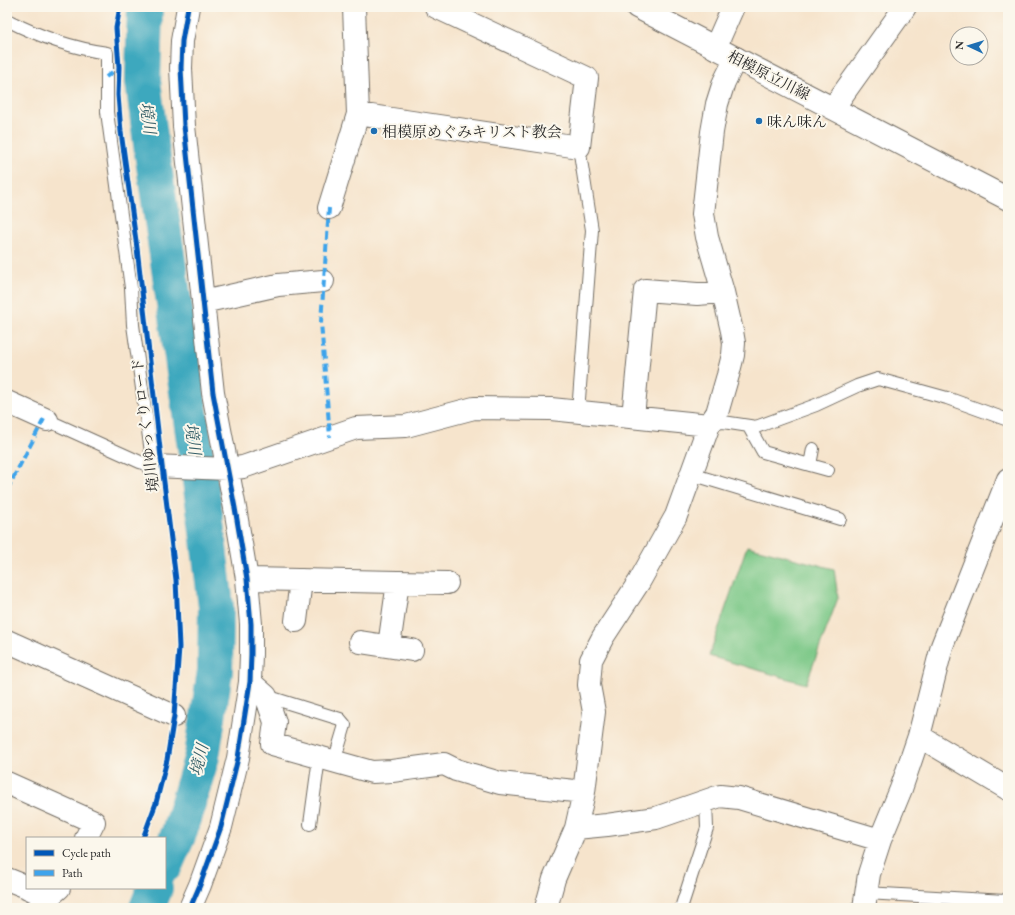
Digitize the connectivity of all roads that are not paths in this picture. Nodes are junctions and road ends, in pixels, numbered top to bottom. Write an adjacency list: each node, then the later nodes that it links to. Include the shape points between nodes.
1 (188, 7): 17 (street, via 182,42 181,86)
2 (354, 7): 11 (street)
3 (436, 7): 12 (street, via 587,78)
4 (637, 7): 8 (street, 相模原立川線)
5 (733, 7): 8 (street)
6 (905, 7): 10 (street)
7 (7, 20): 27 (lane, via 56,42 107,53 107,112 133,325)
8 (715, 48): 9 (street, 相模原立川線)
9 (736, 58): 10 (street, 相模原立川線); 16 (street, via 717,104 704,214 707,237)
10 (833, 108): 13 (street, 相模原立川線)
11 (358, 114): 12 (street); 14 (street)
12 (579, 147): 19 (lane, via 592,230)
13 (1008, 198)
14 (329, 208)
15 (323, 281): 17 (street, via 278,285)
16 (723, 292): 20 (street, via 696,294 645,290); 23 (street, via 732,332 733,356 716,413)
17 (203, 302): 28 (street)
18 (7, 402): 21 (street)
19 (578, 412): 20 (street); 28 (street, via 474,408 406,426 356,428 244,467)
20 (633, 417): 23 (street)
21 (47, 420): 27 (lane, via 140,462)
22 (1008, 420): 24 (lane, via 947,398 878,379 816,405 756,427)
23 (709, 425): 24 (lane, via 724,422); 30 (street)
24 (749, 427): 26 (lane, via 763,452)
25 (814, 449): 26 (lane)
26 (810, 465): 29 (lane)
27 (160, 466): 28 (street)
28 (224, 469): 33 (street)
29 (828, 470)
30 (691, 474): 32 (lane); 48 (street, via 676,516 591,660 589,685 594,712)
31 (1008, 479): 44 (street, via 942,646)
32 (840, 519)
33 (246, 579): 34 (street); 42 (street)
34 (301, 580): 35 (street); 37 (street)
35 (398, 582): 36 (street); 40 (street)
36 (447, 583)
37 (296, 620)
38 (7, 641): 43 (street)
39 (360, 642): 40 (street)
40 (389, 646): 41 (street)
41 (412, 650)
42 (258, 689): 45 (street, via 275,722 272,744); 45 (lane, via 340,719 345,725); 60 (street, via 221,828)
43 (174, 716)
44 (919, 736): 47 (street); 53 (street, via 901,790)
45 (326, 760): 48 (street, via 372,772 444,764 500,783); 50 (lane)
46 (7, 783): 52 (street, via 94,822)
47 (1007, 784)
48 (584, 792): 51 (street)
49 (706, 801): 51 (street, via 656,818); 53 (street, via 720,796 739,798); 62 (lane, via 707,828)
50 (310, 824)
51 (576, 828): 61 (street, via 554,879)
52 (86, 837)
53 (880, 840): 59 (street, via 869,874)
54 (7, 879): 55 (street)
55 (26, 887)
56 (30, 889): 57 (street)
57 (48, 898)
58 (1008, 898): 59 (lane, via 1004,901)
59 (865, 901)
60 (190, 908)
61 (546, 908)
62 (681, 908)

